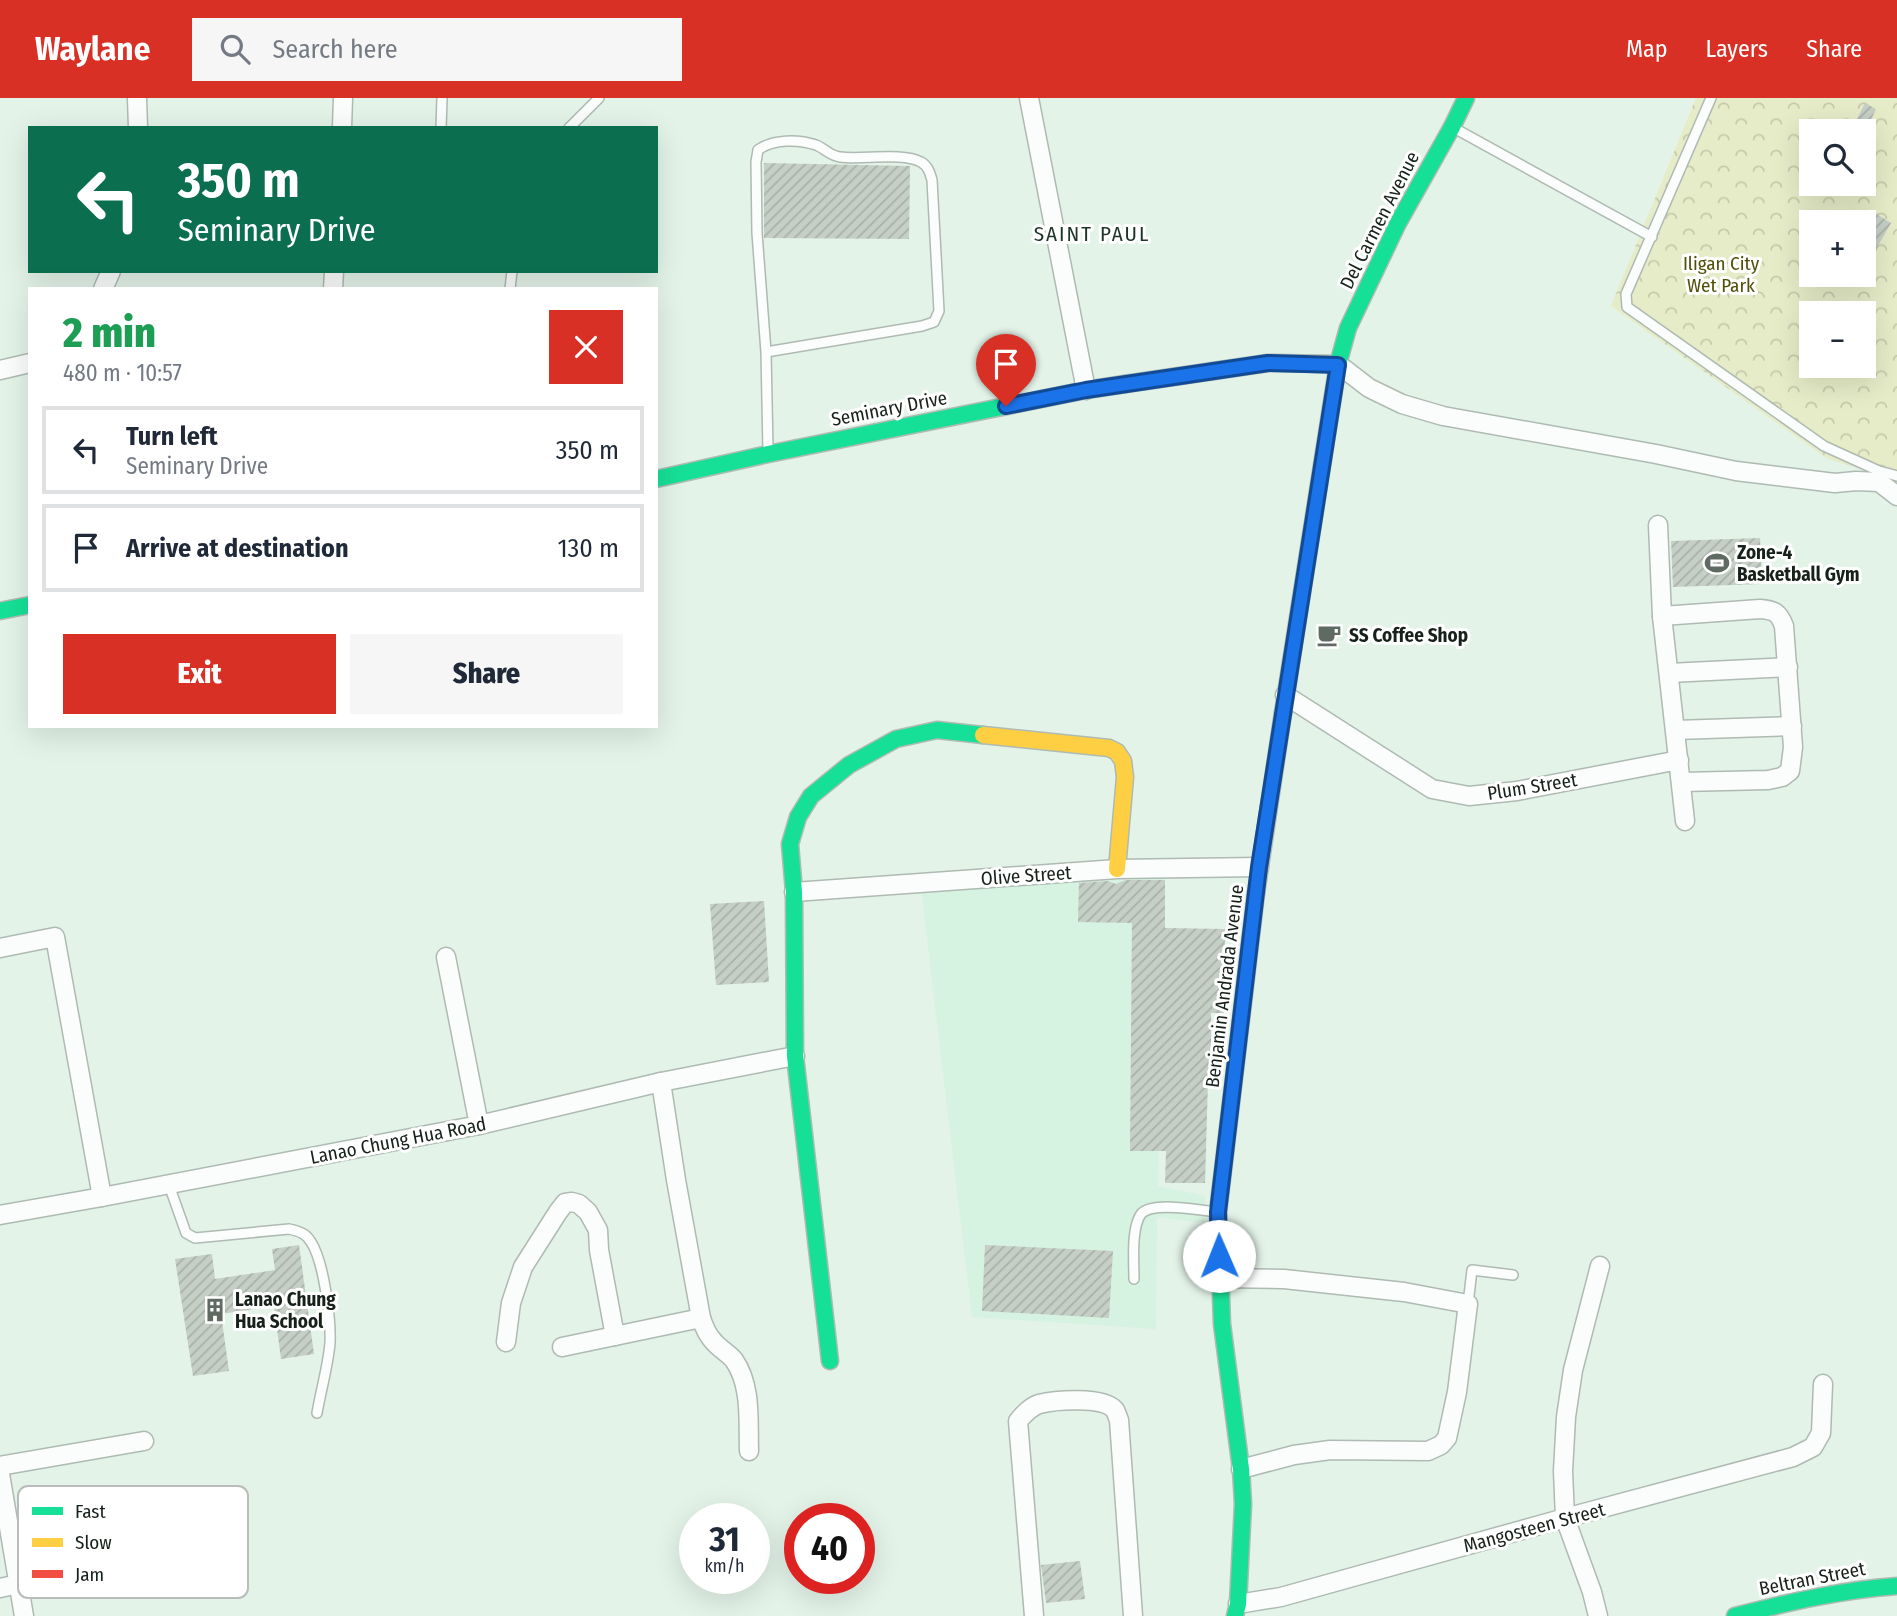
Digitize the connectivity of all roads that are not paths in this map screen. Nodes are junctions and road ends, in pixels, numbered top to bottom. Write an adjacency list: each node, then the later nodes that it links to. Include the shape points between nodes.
1 (137, 98): 8 (street)
2 (343, 98): 9 (street)
3 (442, 98): 10 (lane)
4 (599, 98): 11 (lane)
5 (1029, 98): 18 (street)
6 (1466, 98): 12 (street, Del Carmen Avenue)
7 (1712, 98): 13 (lane)
8 (138, 126)
9 (342, 126)
10 (441, 126)
11 (571, 126)
12 (1452, 127): 13 (lane); 16 (street, Del Carmen Avenue, via 1398,223 1348,327)
13 (1652, 237): 21 (lane, via 1626,294 1627,307 1824,446)
14 (766, 352): 14 (lane, via 757,233 758,150 766,144 792,142 815,145 837,157 909,158 924,163 932,180 939,311 933,322); 19 (lane)
15 (28, 363): 17 (street)
16 (1338, 365): 18 (street, Seminary Drive, via 1268,363); 21 (street, via 1369,388 1443,416 1736,471 1835,483); 30 (street, Benjamin Andrada Avenue)
17 (0, 370)
18 (1086, 390): 19 (street, Seminary Drive)
19 (768, 454): 22 (street, Seminary Drive)
20 (1897, 476): 21 (lane)
21 (1879, 477): 23 (street)
22 (658, 479)
23 (1897, 496)
24 (1658, 525): 27 (street)
25 (28, 605): 26 (street)
26 (0, 611)
27 (1662, 616): 28 (street, via 1773,610 1784,626); 29 (street)
28 (1788, 667): 29 (street); 31 (street)
29 (1669, 673): 32 (street)
30 (1286, 695): 33 (street, Plum Street, via 1432,789 1469,796); 36 (street, Benjamin Andrada Avenue)
31 (1792, 726): 32 (street); 34 (street, via 1790,771 1782,778)
32 (1676, 730): 33 (street)
33 (1679, 760): 34 (street)
34 (1681, 782): 35 (street)
35 (1685, 821)
36 (1259, 867): 37 (street, Olive Street); 46 (street, Benjamin Andrada Avenue)
37 (1117, 869): 38 (street, Olive Street); 38 (street, via 1125,777 1117,752 937,730 896,739 849,765 811,796 790,844)
38 (794, 892): 41 (street)
39 (0, 948): 45 (street, via 55,937)
40 (446, 957): 43 (street)
41 (795, 1056): 42 (street, Lanao Chung Hua Road); 57 (street)
42 (661, 1082): 43 (street, Lanao Chung Hua Road); 53 (street)
43 (479, 1125): 44 (street, Lanao Chung Hua Road)
44 (169, 1185): 45 (street, Lanao Chung Hua Road); 59 (lane, via 186,1233 195,1238 289,1228 302,1232 311,1242 322,1271 330,1342)
45 (102, 1197): 47 (street, Lanao Chung Hua Road)
46 (1218, 1212): 50 (street, Benjamin Andrada Avenue); 51 (lane, via 1167,1207 1141,1214 1134,1235)
47 (0, 1215)
48 (1600, 1266): 65 (street, via 1566,1417)
49 (1513, 1275): 52 (lane, via 1472,1270)
50 (1220, 1278): 52 (street, via 1284,1279); 63 (street, Benjamin Andrada Avenue)
51 (1134, 1279)
52 (1468, 1304): 63 (street, via 1457,1392 1447,1438 1441,1445 1428,1451 1329,1450)
53 (701, 1318): 54 (street); 61 (street, via 714,1343 732,1357 746,1385)
54 (615, 1336): 55 (street, via 598,1230 588,1212 572,1202 558,1212 523,1268 511,1303); 56 (street)
55 (506, 1342)
56 (562, 1347)
57 (830, 1361)
58 (1823, 1384): 65 (street, Mangosteen Street, via 1821,1433 1813,1447 1793,1457)
59 (317, 1413)
60 (144, 1441): 62 (street)
61 (749, 1451)
62 (0, 1466)
63 (1241, 1469): 71 (street, Benjamin Andrada Avenue)
64 (0, 1474): 66 (street)
65 (1566, 1518): 71 (street, Mangosteen Street); 75 (street)
66 (18, 1578)
67 (18, 1584): 69 (street)
68 (1897, 1586): 76 (street, Beltran Street, via 1799,1599)
69 (0, 1588)
70 (21, 1598): 72 (street)
71 (1236, 1610)
72 (24, 1616)
73 (1034, 1616): 74 (street, via 1018,1421 1037,1405 1079,1400 1106,1404 1119,1420)
74 (1133, 1616)
75 (1598, 1616)
76 (1735, 1616)

